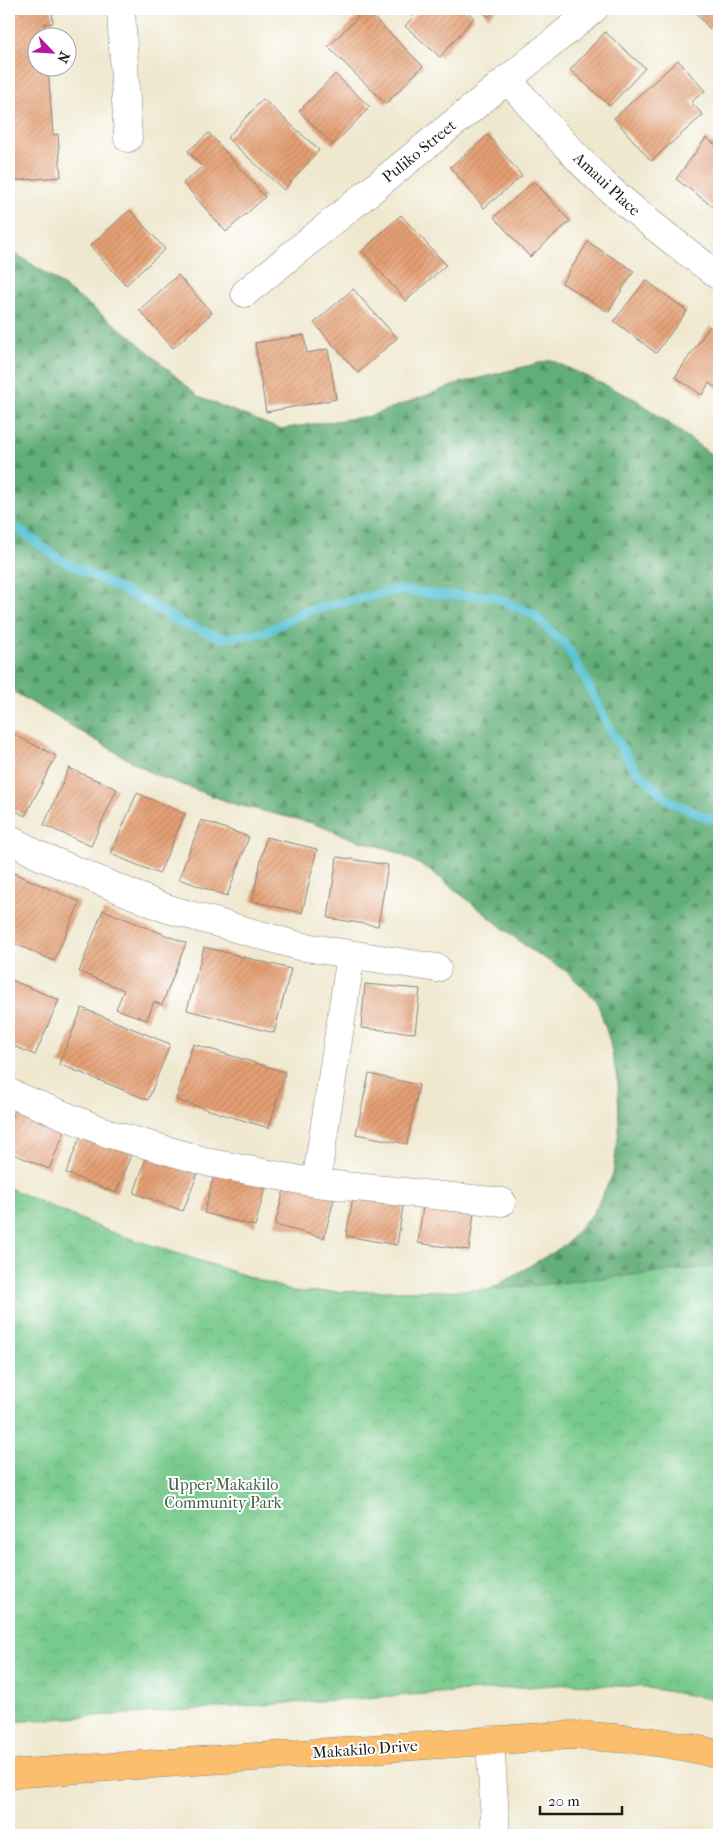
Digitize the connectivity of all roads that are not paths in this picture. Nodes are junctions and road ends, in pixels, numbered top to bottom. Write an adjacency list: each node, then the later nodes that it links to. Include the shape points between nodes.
1 (121, 9): 4 (street)
2 (594, 9): 3 (street, Puliko Street)
3 (507, 79): 5 (street, Amaui Place, via 605,185); 6 (street, Puliko Street)
4 (128, 138)
5 (719, 276)
6 (245, 293)
7 (9, 838): 8 (street, via 36,854 165,908 299,946)
8 (352, 955): 9 (street); 11 (street)
9 (437, 968)
10 (9, 1093): 11 (street, via 110,1134 212,1163)
11 (316, 1183): 12 (street)
12 (502, 1202)
13 (490, 1740): 14 (main road, Makakilo Drive, via 572,1735 636,1738); 15 (main road, Makakilo Drive); 16 (street)
14 (719, 1755)
15 (9, 1774)
16 (496, 1835)

